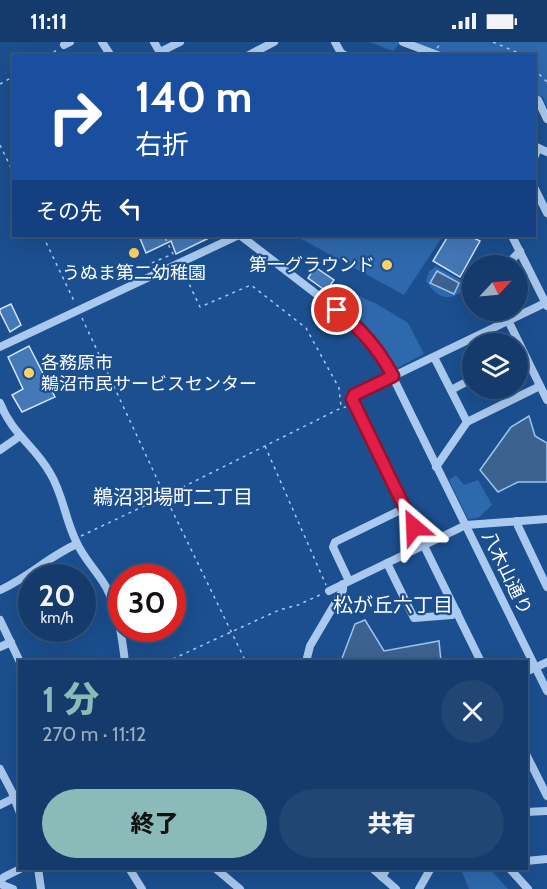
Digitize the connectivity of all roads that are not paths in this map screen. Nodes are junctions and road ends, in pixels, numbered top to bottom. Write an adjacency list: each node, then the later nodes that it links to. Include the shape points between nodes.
1 (154, 42): 5 (street)
2 (180, 42): 5 (street)
3 (274, 42): 6 (street)
4 (404, 42): 7 (street)
5 (161, 54)
6 (250, 54)
7 (432, 54)
8 (536, 99): 9 (street)
9 (547, 119)
10 (536, 191): 11 (street)
11 (547, 213)
12 (237, 237): 20 (street)
13 (240, 237): 23 (street, via 354,323 383,357)
14 (513, 237): 15 (street)
15 (520, 251): 16 (street); 17 (street)
16 (516, 255)
17 (546, 303): 18 (street)
18 (528, 311)
19 (506, 321): 21 (street)
20 (0, 347)
21 (434, 357): 23 (street); 26 (street)
22 (528, 366): 25 (street)
23 (393, 376): 32 (street, 八木山通り); 33 (street, via 352,399)
24 (462, 384): 26 (street)
25 (540, 386): 27 (street); 29 (street)
26 (451, 390): 29 (street)
27 (547, 400)
28 (0, 403): 30 (street, via 8,422)
29 (467, 422): 32 (street)
30 (20, 436): 31 (street); 37 (street, via 51,473)
31 (0, 450)
32 (436, 467): 36 (street, 八木山通り)
33 (405, 508): 38 (street); 40 (street, via 335,542 333,548)
34 (547, 519): 35 (street)
35 (517, 521): 36 (street); 41 (street)
36 (466, 525): 38 (street); 53 (street, 八木山通り)
37 (76, 541): 42 (street); 49 (street, via 114,605)
38 (424, 545): 39 (street); 44 (street)
39 (387, 563): 40 (street); 44 (street, via 414,618)
40 (346, 582): 43 (street); 50 (street, via 310,646)
41 (547, 587)
42 (0, 590)
43 (328, 591)
44 (457, 612): 51 (street)
45 (0, 620): 46 (street)
46 (11, 642): 47 (street); 48 (street)
47 (0, 647)
48 (19, 660)
49 (125, 660)
50 (306, 660)
51 (480, 660)
52 (547, 662): 53 (street)
53 (536, 668): 54 (street); 55 (street, 八木山通り)
54 (528, 671)
55 (547, 691)
56 (528, 758): 58 (street)
57 (0, 769): 59 (street)
58 (547, 796)
59 (14, 798): 60 (street); 61 (street)
60 (0, 805)
61 (18, 808)
62 (547, 811): 63 (street)
63 (528, 812)
64 (547, 859): 65 (street)
65 (528, 861)
66 (18, 870): 75 (street)
67 (38, 870): 77 (street)
68 (130, 870): 78 (street)
69 (216, 870): 79 (street)
70 (374, 870): 74 (street)
71 (386, 870): 74 (street)
72 (430, 870): 81 (street)
73 (511, 870): 82 (street)
74 (381, 877): 80 (street)
75 (0, 882): 76 (street)
76 (14, 889)
77 (41, 889)
78 (142, 889)
79 (240, 889)
80 (396, 889)
81 (419, 889)
82 (528, 889)

